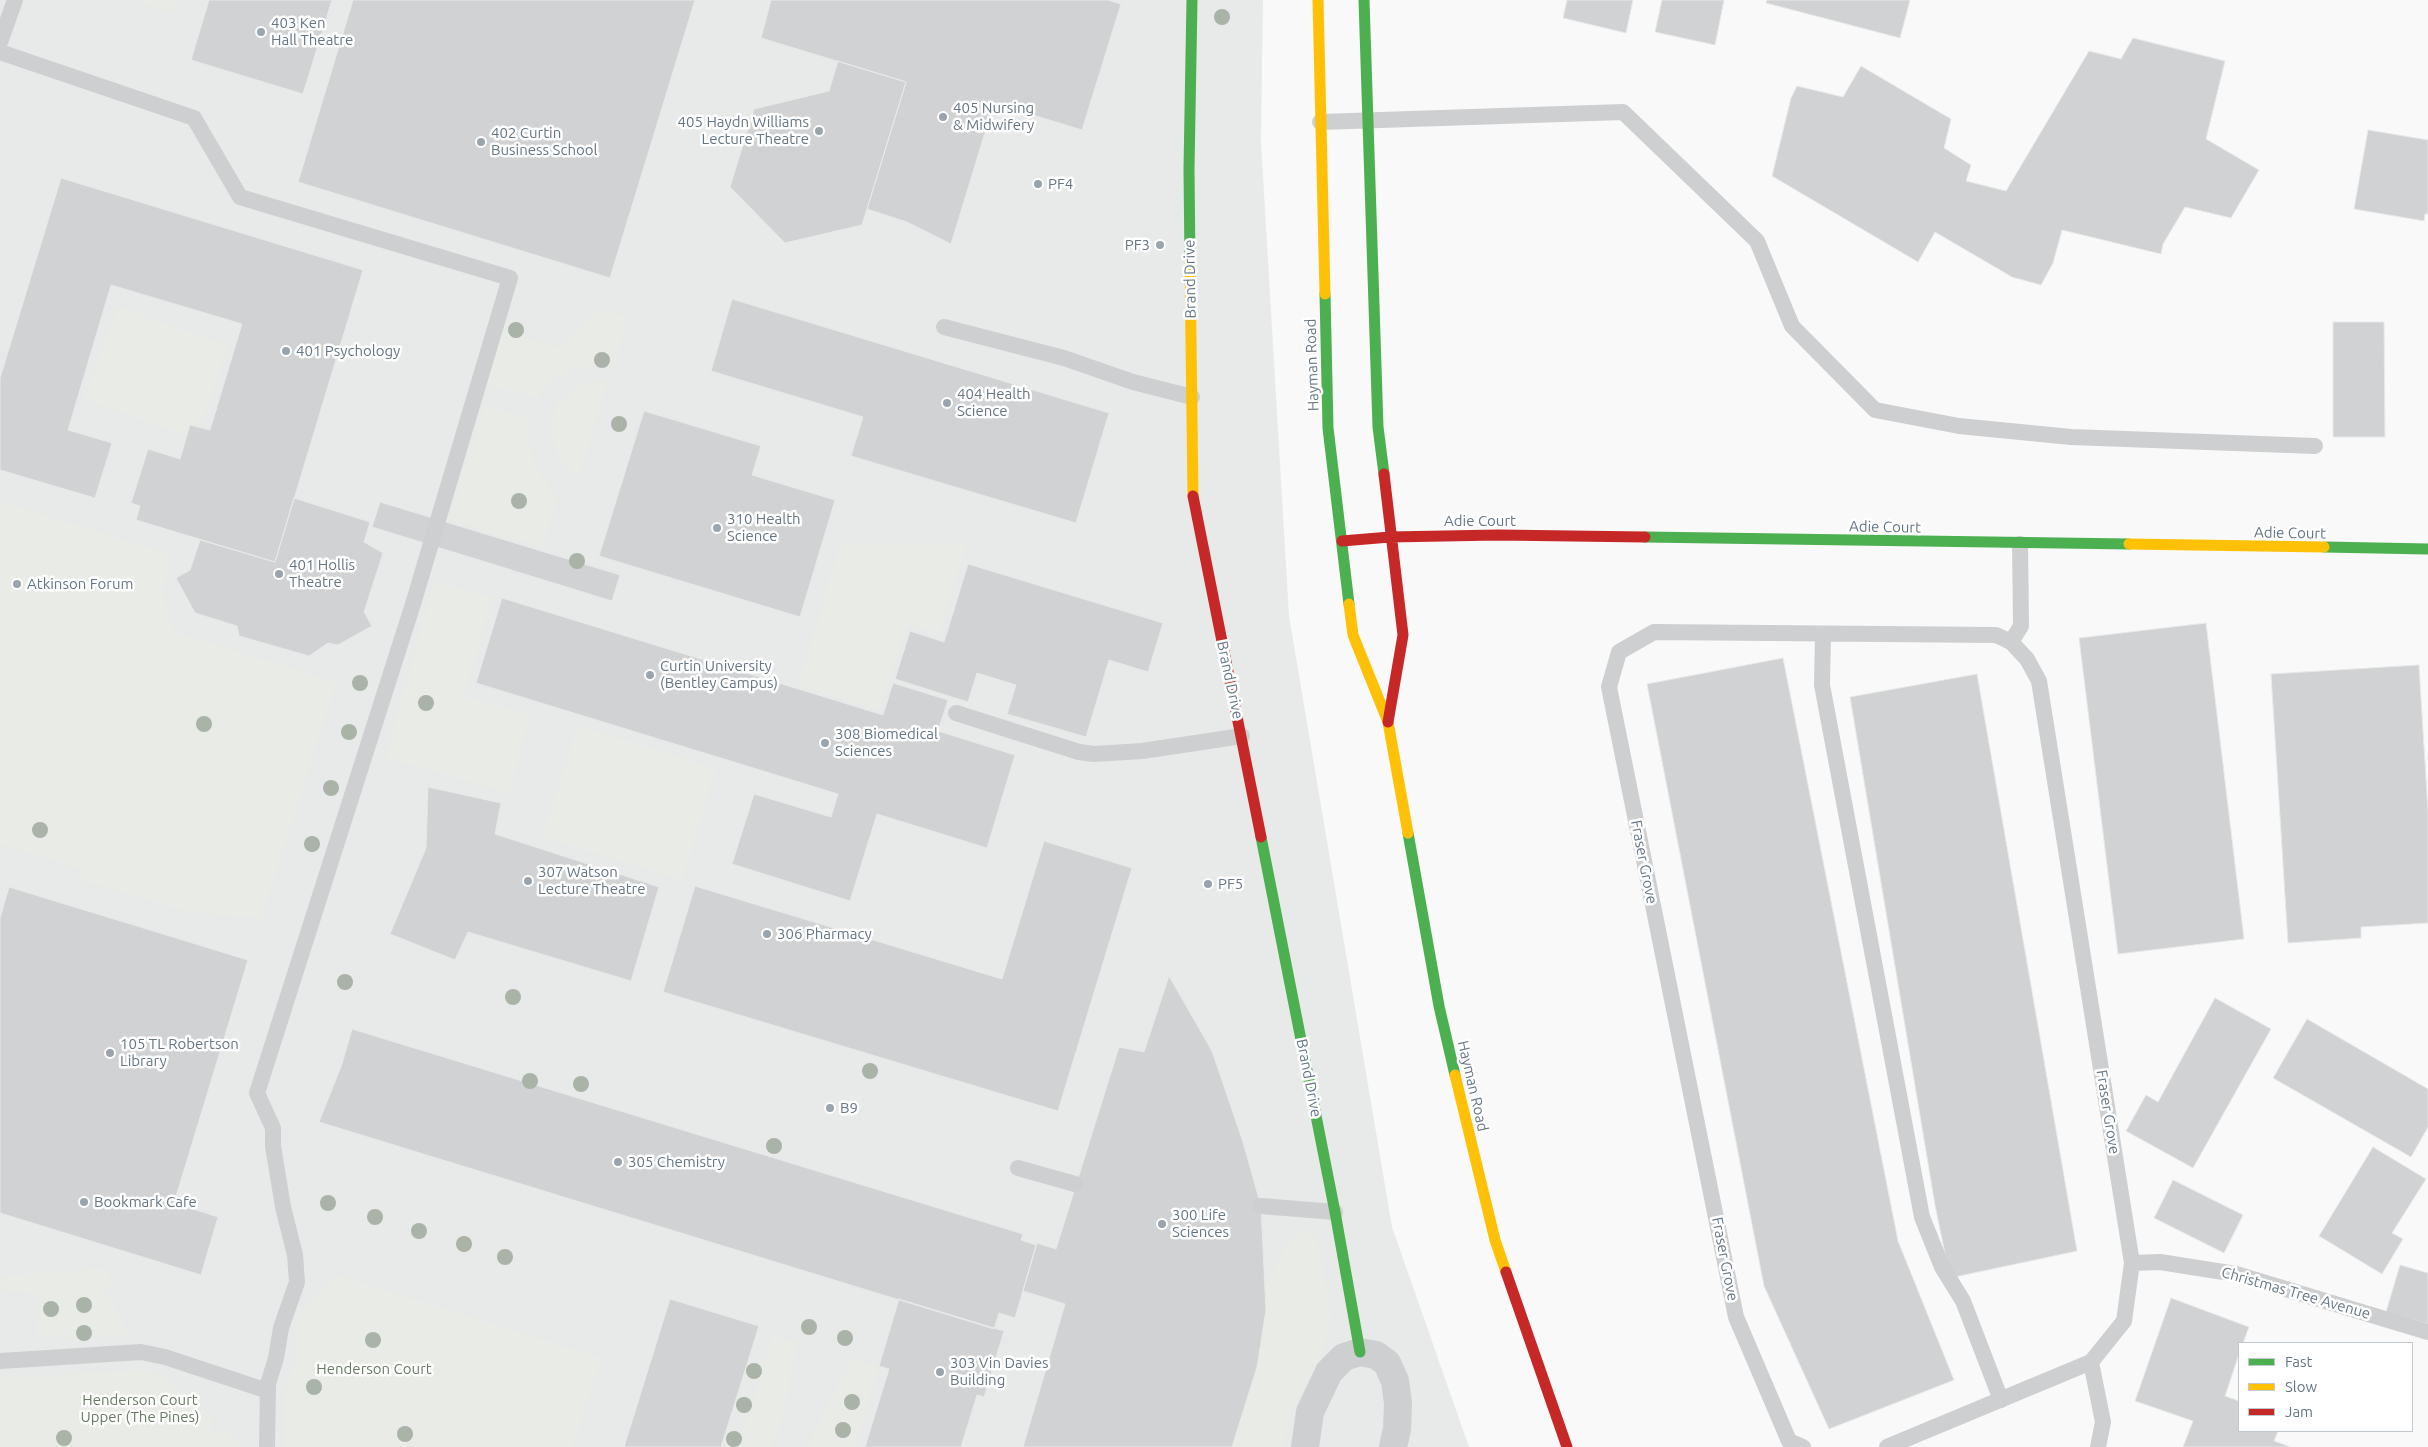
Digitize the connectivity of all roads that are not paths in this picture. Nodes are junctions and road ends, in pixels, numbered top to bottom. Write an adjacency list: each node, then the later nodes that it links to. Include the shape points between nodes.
1 (15, 0): 5 (lane)
2 (1192, 0): 10 (street, Brand Drive, via 1188,169)
3 (1318, 0): 8 (street, Hayman Road)
4 (1364, 0): 7 (street, Hayman Road)
5 (0, 42)
6 (0, 52): 30 (lane, via 194,118 240,197 510,278 410,613 257,1093 273,1128 273,1146 295,1255 297,1282 281,1328)
7 (1369, 121): 8 (lane); 11 (lane, via 1623,112 1757,241 1792,326 1875,410 1960,426 2071,437); 12 (street, Hayman Road, via 1378,427)
8 (1320, 122): 13 (street, Hayman Road, via 1328,428)
9 (944, 327): 10 (lane, via 1064,358 1133,382)
10 (1192, 397): 20 (street, Brand Drive, via 1193,498)
11 (2315, 446)
12 (1390, 536): 13 (street, Adie Court); 14 (street, Adie Court); 19 (street, Hayman Road, via 1403,635)
13 (1342, 541): 19 (street, Hayman Road, via 1353,635)
14 (2020, 544): 15 (street, Adie Court); 17 (lane, via 2021,626)
15 (2428, 549)
16 (1823, 634): 17 (lane, Fraser Grove, via 1996,635); 31 (lane, via 1822,685 1922,1217 1942,1267 1963,1301); 36 (lane, Fraser Grove, via 1654,632 1618,652 1609,687 1736,1317 1788,1441)
17 (2011, 642): 25 (lane, Fraser Grove, via 2027,659 2039,682)
18 (956, 713): 20 (lane, via 1094,754 1142,751)
19 (1388, 722): 35 (street, Hayman Road, via 1439,1006 1495,1240)
20 (1242, 736): 24 (street, Brand Drive)
21 (1018, 1168): 22 (lane)
22 (1075, 1184)
23 (1261, 1206): 24 (lane)
24 (1335, 1212): 27 (street, Brand Drive)
25 (2132, 1263): 26 (lane, Christmas Tree Avenue, via 2160,1262 2236,1274); 29 (lane, Fraser Grove, via 2124,1321)
26 (2428, 1332)
27 (1360, 1352): 33 (street, via 1344,1357 1329,1372 1310,1412); 34 (street, via 1376,1355 1387,1363 1394,1381 1398,1403)
28 (0, 1361): 30 (lane, via 141,1352)
29 (2091, 1362): 31 (lane, Fraser Grove); 38 (lane, via 2103,1422)
30 (268, 1391): 32 (lane)
31 (2001, 1400): 37 (lane, Fraser Grove)
32 (267, 1447)
33 (1305, 1447)
34 (1393, 1447)
35 (1566, 1447)
36 (1803, 1447)
37 (1887, 1447)
38 (2098, 1447)

